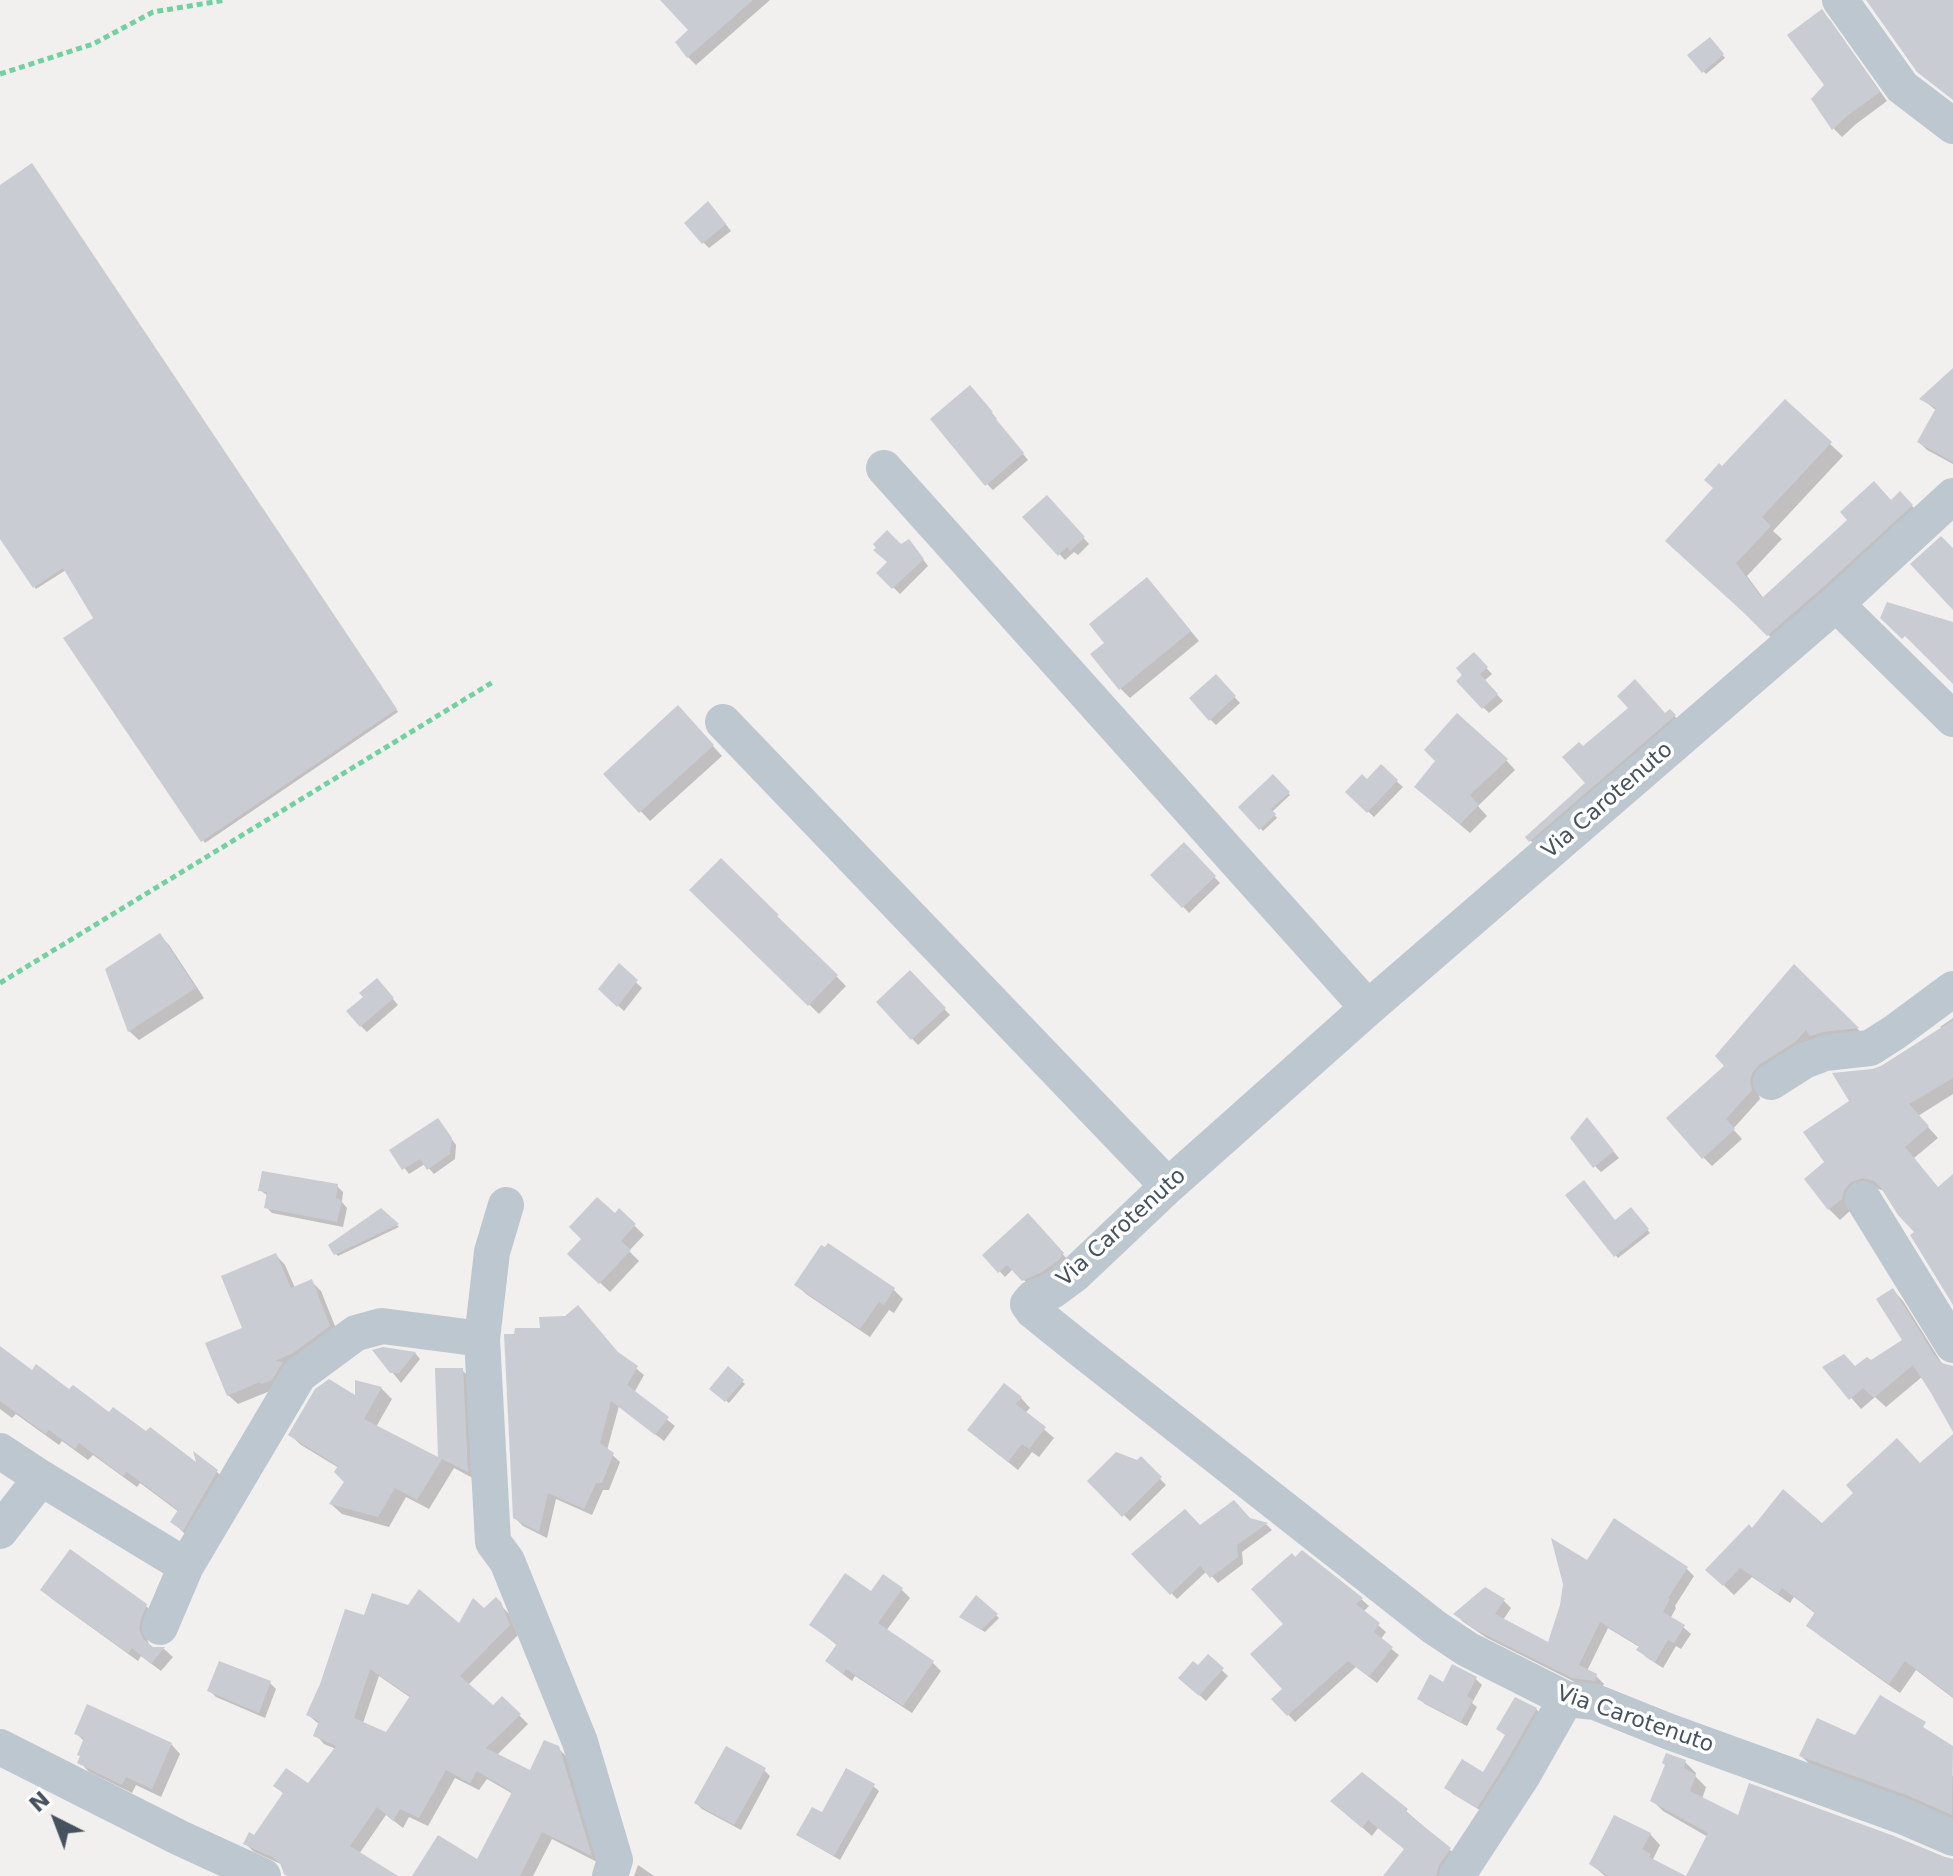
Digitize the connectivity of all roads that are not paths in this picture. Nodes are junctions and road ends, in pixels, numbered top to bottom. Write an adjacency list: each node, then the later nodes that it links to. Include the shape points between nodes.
1 (1840, 0): 2 (street, via 1902,87)
2 (1946, 108)
3 (884, 468): 9 (street)
4 (1953, 496): 5 (street, Via Carotenuto)
5 (1836, 604): 6 (street); 9 (street, Via Carotenuto)
6 (1953, 719)
7 (723, 722): 11 (street)
8 (1953, 989): 10 (street, via 1870,1048 1825,1053)
9 (1368, 1008): 11 (street, Via Carotenuto)
10 (1771, 1082)
11 (1168, 1186): 21 (street, Via Carotenuto, via 1075,1274 1033,1298 1028,1304 1033,1311 1434,1627)
12 (1863, 1199): 15 (street)
13 (506, 1205): 14 (street, via 492,1252)
14 (482, 1339): 19 (street, via 382,1326 356,1333 332,1349 299,1375); 25 (street, via 493,1542 507,1561 580,1742 615,1860)
15 (1953, 1345)
16 (0, 1451): 17 (street)
17 (41, 1478): 18 (street); 19 (street)
18 (0, 1531)
19 (186, 1566): 20 (street)
20 (160, 1627)
21 (1566, 1699): 23 (street, Via Carotenuto, via 1595,1702); 26 (street)
22 (0, 1747): 24 (street)
23 (1953, 1838)
24 (263, 1876)
25 (610, 1876)
26 (1457, 1876)

